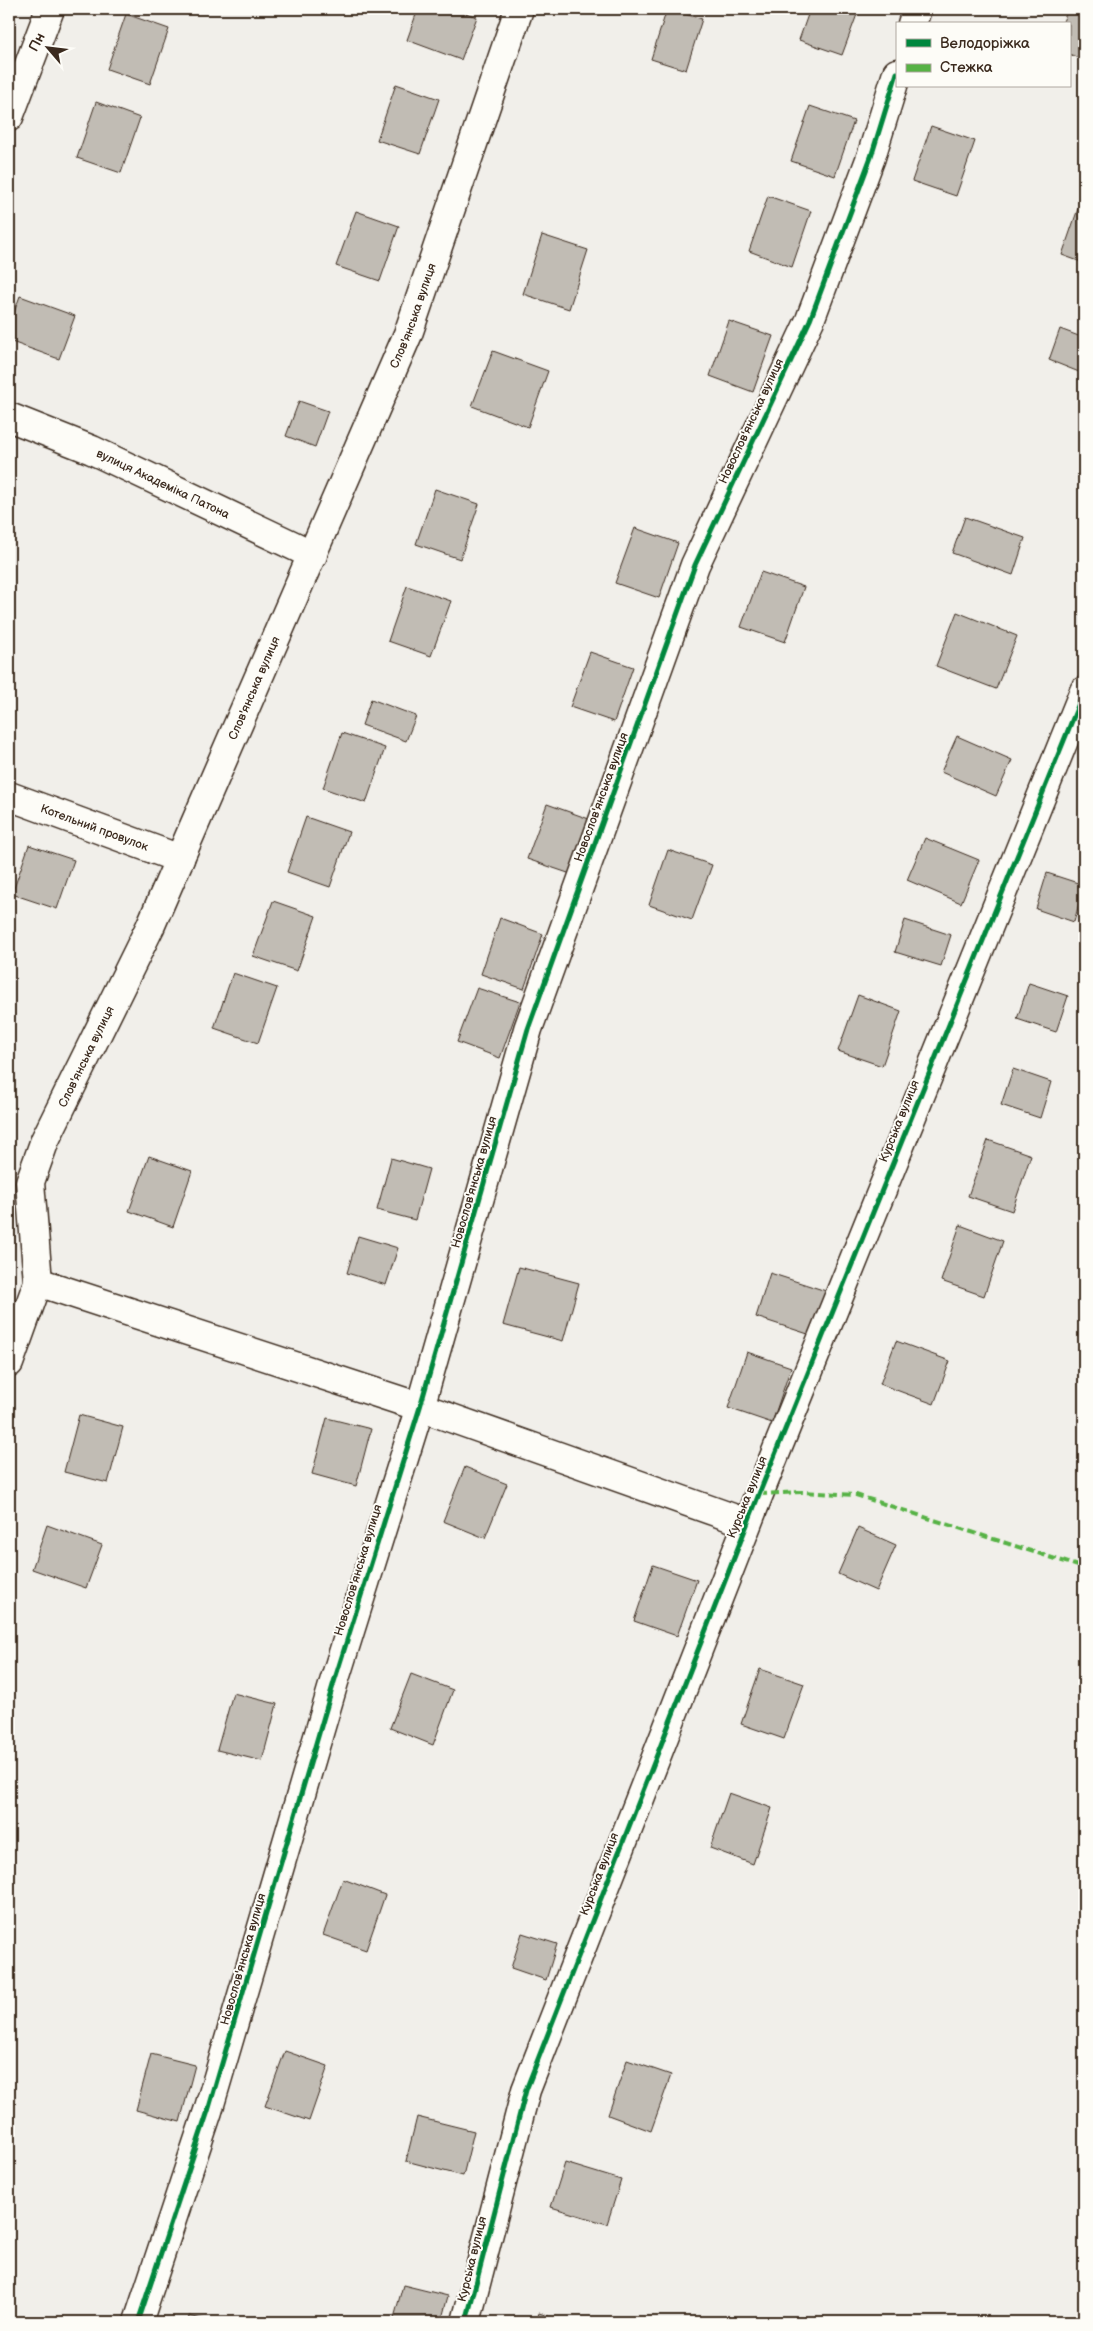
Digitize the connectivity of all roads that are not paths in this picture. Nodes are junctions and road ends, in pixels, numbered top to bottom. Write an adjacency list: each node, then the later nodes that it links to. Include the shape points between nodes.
1 (50, 9): 6 (street)
2 (519, 9): 8 (street, Слов'янська вулиця, via 408,334)
3 (916, 9): 4 (street)
4 (913, 22)
5 (896, 76): 15 (street, Новослов'янська вулиця, via 871,157 810,320 695,565 528,1029)
6 (9, 117)
7 (9, 417): 8 (street, вулиця Академіка Патона, via 92,450)
8 (313, 555): 11 (street, Слов'янська вулиця)
9 (1084, 691): 16 (street, Курська вулиця)
10 (9, 796): 11 (street, Котельний провулок)
11 (180, 859): 12 (street, Слов'янська вулиця, via 123,984 45,1140)
12 (19, 1178): 13 (street, Слов'янська вулиця)
13 (38, 1282): 14 (street, Слов'янська вулиця); 15 (street)
14 (9, 1363)
15 (420, 1407): 16 (street); 17 (street, Новослов'янська вулиця, via 331,1692 208,2111)
16 (747, 1523): 18 (street, Курська вулиця, via 526,2090)
17 (138, 2322)
18 (466, 2322)

